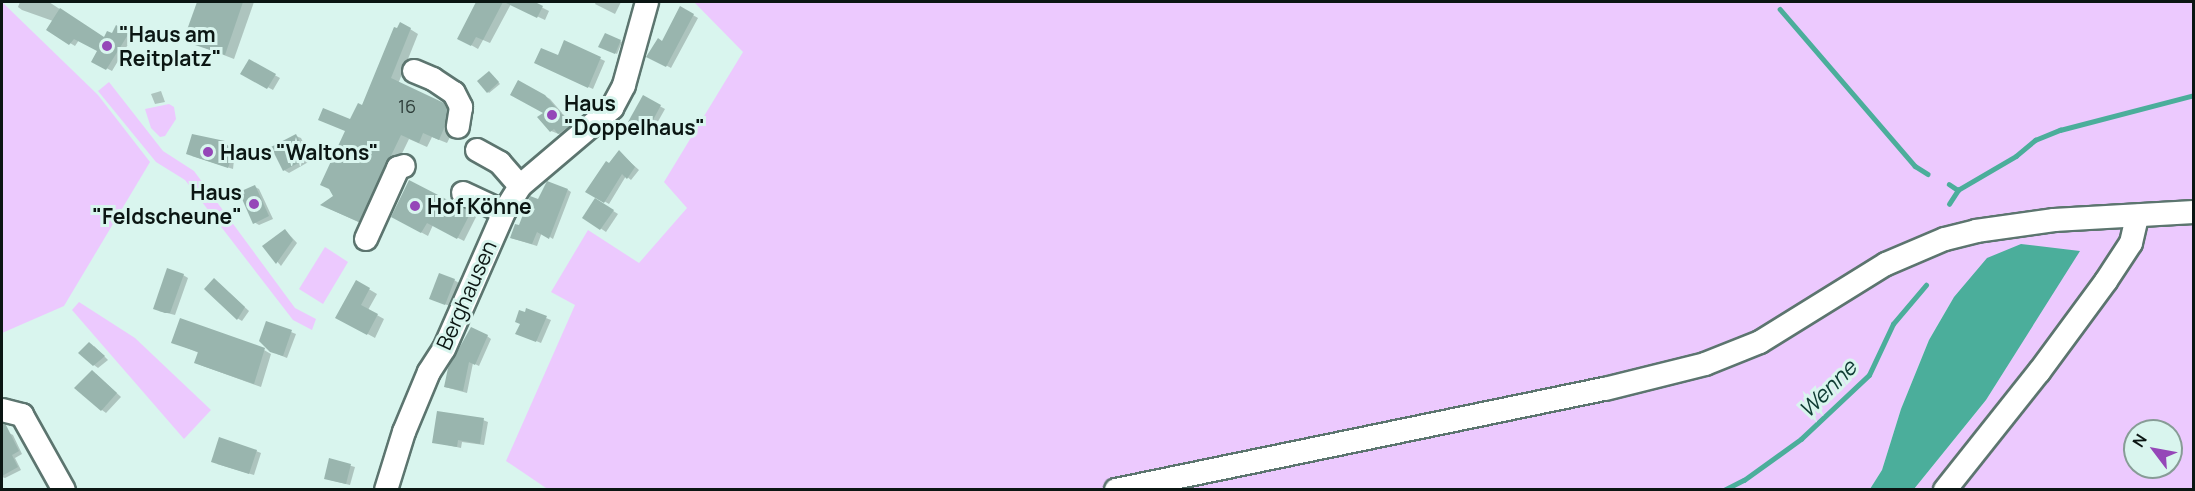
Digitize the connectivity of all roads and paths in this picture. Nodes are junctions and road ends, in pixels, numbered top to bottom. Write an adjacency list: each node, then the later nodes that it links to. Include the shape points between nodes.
1 (647, 2): 6 (street, Berghausen, via 624,85 612,108)
2 (414, 71): 3 (street, via 454,93 461,107)
3 (458, 127)
4 (477, 150): 6 (street, via 500,163)
5 (404, 166): 11 (street, via 398,168)
6 (520, 186): 8 (street, Berghausen)
7 (464, 193): 8 (street)
8 (504, 212): 14 (street, Berghausen, via 444,349 429,372)
9 (2193, 212): 10 (street)
10 (2137, 216): 15 (street, via 2013,225 1945,239 1886,264 1760,342 1668,374); 16 (street, via 2131,243 2106,281)
11 (366, 239)
12 (2, 410): 13 (street, via 22,415)
13 (64, 489)
14 (386, 489)
15 (1116, 489)
16 (1945, 489)

